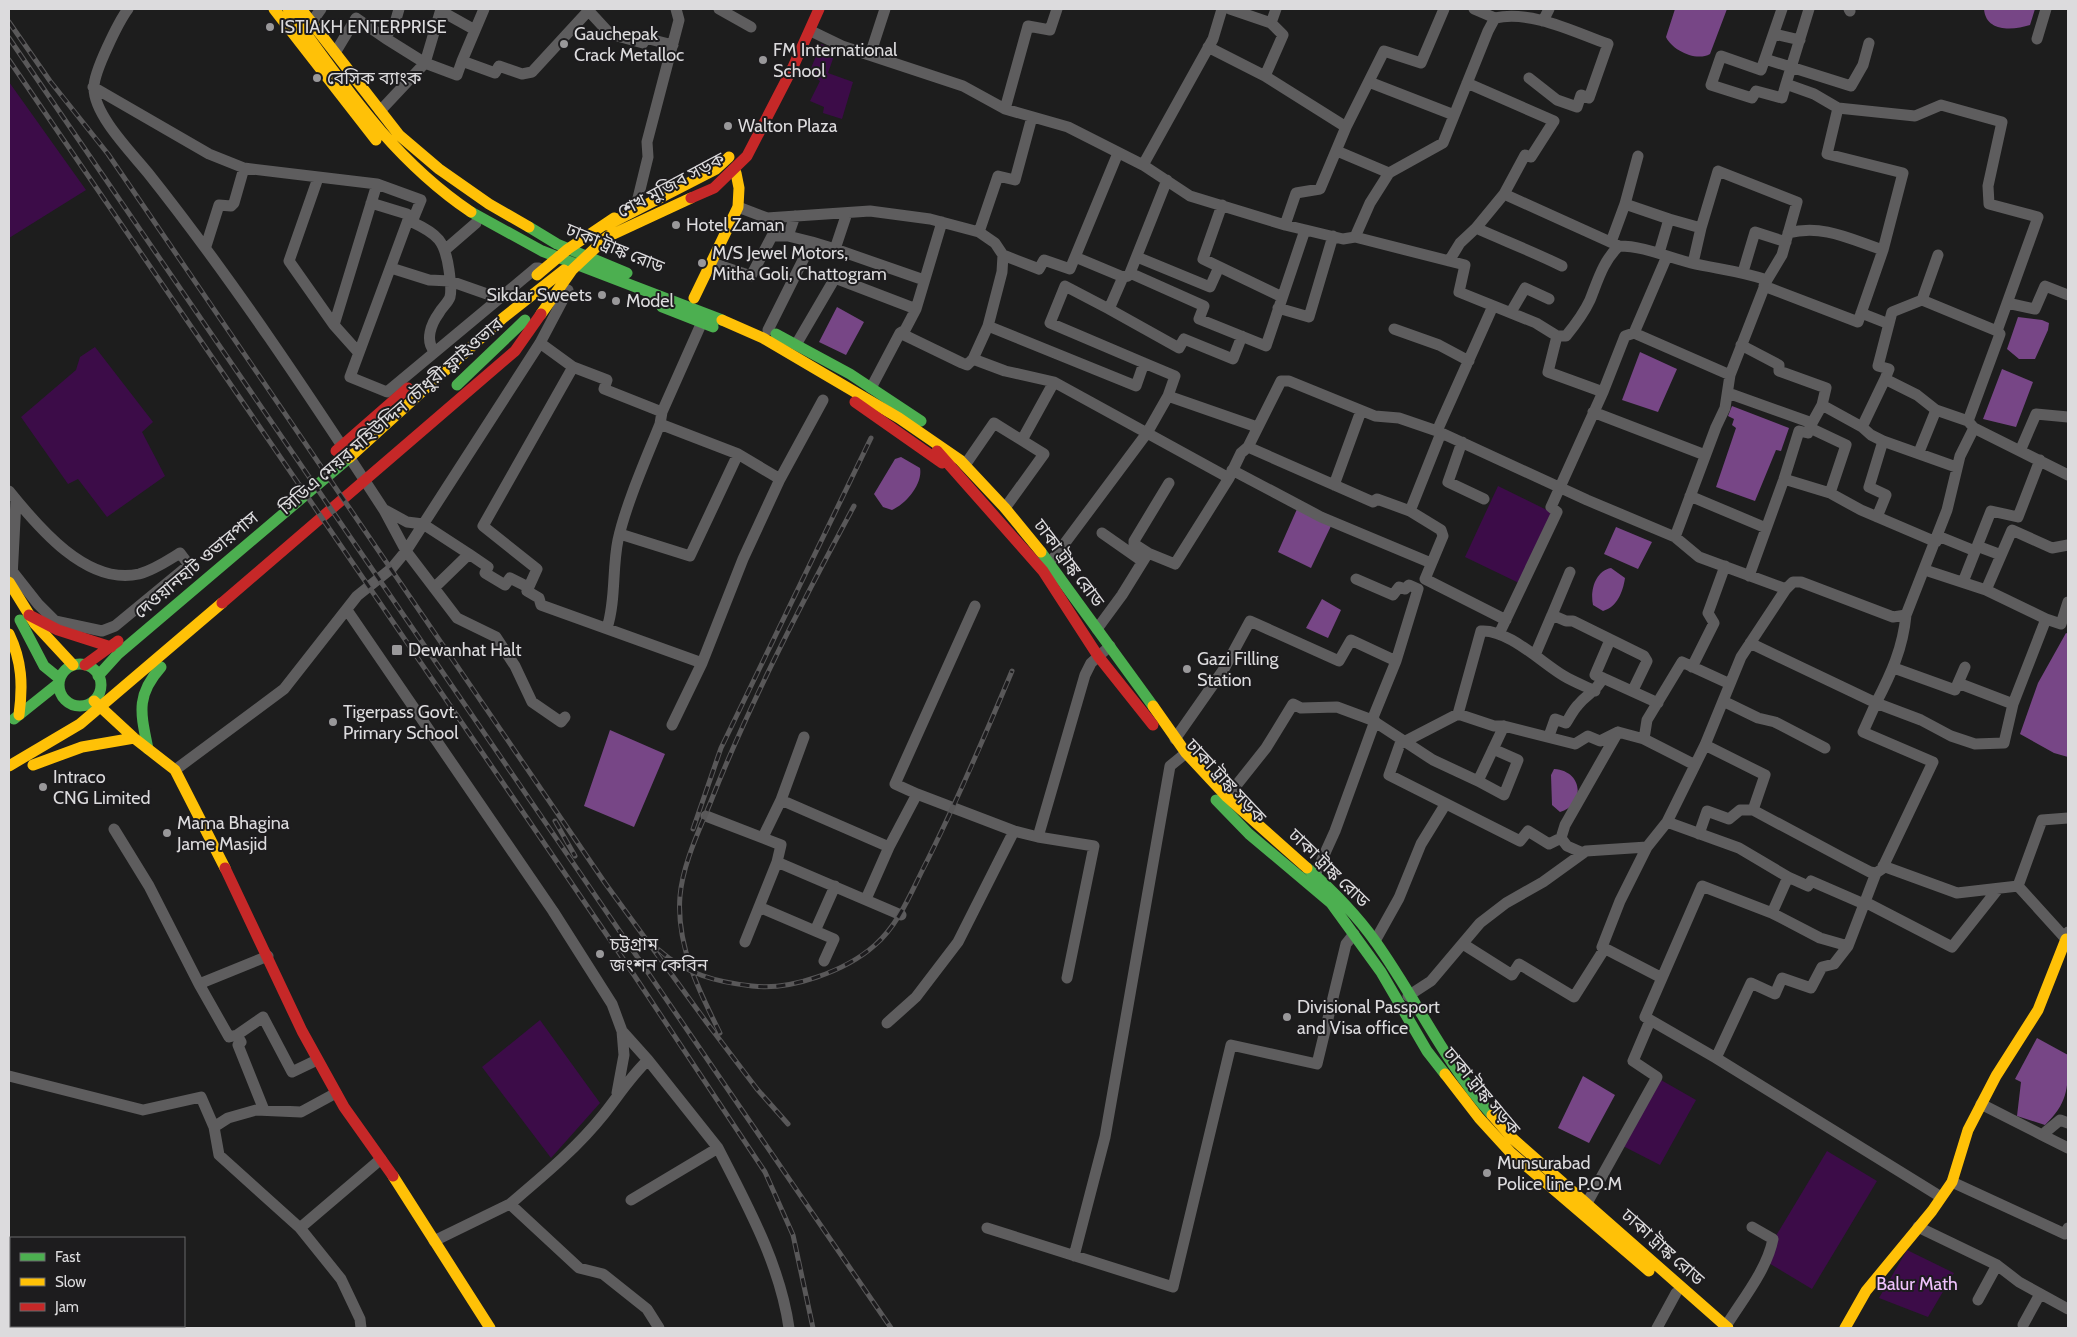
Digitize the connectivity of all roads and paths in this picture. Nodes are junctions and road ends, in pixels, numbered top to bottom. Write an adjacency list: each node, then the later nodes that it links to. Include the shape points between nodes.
1 (128, 9): 52 (street, via 121,18)
2 (274, 9): 81 (main road, via 360,122 407,174)
3 (288, 9): 168 (main road, ঢাকা ট্রাঙ্ক রোড, via 408,162 460,202 522,242 542,251 763,338)
4 (302, 9): 29 (main road, ঢাকা ট্রাঙ্ক রোড)
5 (321, 9): 29 (street)
6 (399, 9): 35 (street)
7 (484, 9): 32 (street)
8 (589, 9): 39 (street, via 610,34 643,43 645,38); 43 (street, via 532,72 522,74 499,66 495,73)
9 (676, 9): 39 (street, via 679,20)
10 (719, 9): 31 (street)
11 (810, 9): 207 (main road, সিডিএ মেয়র মহিউদ্দিন চৌধুরী ফ্লাইওভার, via 742,145 716,169 605,226 581,245 521,326 451,391)
12 (819, 9): 182 (main road, via 794,67 747,156 714,188 608,237 572,270 515,351)
13 (823, 9): 33 (main road, শেখ মুজিব সড়ক)
14 (885, 9): 42 (street)
15 (1057, 9): 55 (street, via 1050,30 1028,26)
16 (1222, 9): 40 (street)
17 (1230, 9): 30 (street)
18 (1276, 9): 30 (street)
19 (1444, 9): 49 (street, via 1421,63 1384,51)
20 (1474, 9): 27 (street)
21 (1549, 9): 28 (street)
22 (1782, 9): 34 (street)
23 (1809, 9): 37 (street)
24 (2046, 9): 36 (street)
25 (441, 10): 32 (street); 44 (street)
26 (358, 13): 35 (street); 41 (street)
27 (1495, 18): 28 (street, via 1506,15); 50 (street)
28 (1543, 21): 48 (street, via 1608,44 1589,98 1581,95 1577,107 1557,100)
29 (311, 23): 41 (main road, ঢাকা ট্রাঙ্ক রোড)
30 (1271, 23): 47 (street, via 1283,35)
31 (751, 27)
32 (475, 30): 43 (street)
33 (813, 32): 42 (street); 65 (main road, শেখ মুজিব সড়ক, via 754,152)
34 (1774, 34): 37 (street); 45 (street)
35 (385, 38): 44 (street)
36 (2038, 39)
37 (1800, 40): 46 (street)
38 (1870, 43): 46 (street, via 1851,86)
39 (673, 45): 71 (street, via 647,142 648,157)
40 (1208, 47): 47 (street); 63 (street)
41 (336, 54): 56 (main road, ঢাকা ট্রাঙ্ক রোড)
42 (870, 55): 55 (street, via 963,86)
43 (462, 61): 44 (street, via 457,75)
44 (425, 63): 56 (street)
45 (1763, 64): 46 (street); 53 (street); 53 (street, via 1721,56 1711,85 1752,98)
46 (1792, 67): 51 (street)
47 (1265, 76): 59 (street)
48 (1529, 78)
49 (1369, 82): 57 (street); 59 (street)
50 (1467, 83): 57 (street); 70 (street, via 1554,121 1531,157 1525,155)
51 (1786, 84): 53 (street, via 1782,98); 54 (street, via 1814,94)
52 (93, 87): 64 (street, via 209,154); 93 (street, via 103,116)
53 (1756, 91)
54 (1838, 108): 97 (street, via 1827,154 1903,173); 124 (street, via 1915,116 1941,105 2002,122 1988,186 1989,204 2038,217)
55 (1005, 109): 58 (street)
56 (380, 111): 95 (main road, ঢাকা ট্রাঙ্ক রোড, via 406,143 465,189)
57 (1454, 116): 66 (street, via 1443,143)
58 (1032, 117): 61 (street, via 1068,126); 86 (street, via 1015,180 998,176)
59 (1346, 127): 60 (street)
60 (1336, 151): 66 (street); 82 (street, via 1320,189 1296,193)
61 (1118, 152): 63 (street); 102 (street)
62 (1638, 156): 73 (street)
63 (1142, 165): 68 (street)
64 (244, 168): 67 (street); 93 (street, via 234,204 219,205)
65 (739, 169): 71 (main road, শেখ মুজিব সড়ক, via 732,150 723,159); 75 (main road); 99 (main road, শেখ মুজিব সড়ক, via 637,220)
66 (1389, 174): 89 (street, via 1370,203)
67 (318, 178): 69 (street); 132 (street, via 289,261)
68 (1167, 180): 74 (street, via 1190,196); 103 (street)
69 (377, 184): 72 (street); 79 (street, via 421,200)
70 (1504, 194): 83 (street); 92 (street)
71 (637, 202): 95 (main road, শেখ মুজিব সড়ক)
72 (371, 203): 79 (street, via 408,214); 132 (street)
73 (1625, 204): 78 (street); 92 (street)
74 (1222, 205): 82 (street); 109 (street, via 1203,259)
75 (738, 207): 77 (street, via 767,218); 105 (main road)
76 (847, 212): 77 (street); 80 (street, via 870,211); 96 (street)
77 (795, 216): 87 (street)
78 (1669, 219): 84 (street); 98 (street)
79 (410, 221): 94 (street, via 430,230); 110 (street)
80 (942, 222): 86 (street); 115 (street)
81 (476, 223): 94 (street); 107 (main road, via 522,252)
82 (1285, 225): 85 (street)
83 (1476, 228): 104 (street, via 1460,243); 108 (street)
84 (1701, 228): 90 (street, via 1718,171 1797,202); 106 (street)
85 (1305, 230): 88 (street); 123 (street)
86 (979, 232): 100 (street, via 995,243)
87 (788, 236): 91 (street); 105 (street, via 772,236 751,276)
88 (1333, 236): 89 (street, via 1343,239); 123 (street, via 1309,317)
89 (1355, 237): 104 (street)
90 (1787, 237): 97 (street, via 1802,229 1821,229); 112 (street, via 1755,232); 117 (street, via 1782,255)
91 (812, 242): 96 (street); 135 (street)
92 (1615, 244): 98 (street); 140 (street, via 1575,326 1566,336)
93 (206, 246): 197 (street)
94 (446, 249): 116 (street)
95 (568, 249): 99 (main road, ঢাকা ট্রাঙ্ক রোড); 107 (main road, শেখ মুজিব সড়ক)
96 (835, 249): 115 (street)
97 (1883, 250): 129 (street)
98 (1663, 254): 106 (street); 138 (street)
99 (584, 255): 111 (main road, শেখ মুজিব সড়ক); 120 (main road, ঢাকা ট্রাঙ্ক রোড)
100 (1003, 255): 102 (street, via 1039,269 1044,260 1070,269); 133 (street, via 1002,272)
101 (1938, 255): 122 (street)
102 (1075, 257): 114 (street)
103 (1136, 257): 109 (street, via 1210,287); 114 (street)
104 (1449, 261): 125 (street, via 1465,265 1459,292)
105 (712, 262): 120 (main road)
106 (1693, 263): 112 (street)
107 (549, 264): 111 (main road); 144 (street, via 536,268); 179 (main road)
108 (1562, 266)
109 (1219, 267): 123 (street)
110 (391, 268): 116 (street, via 429,280); 145 (street)
111 (566, 268): 113 (main road); 245 (main road, দেওয়ানহাট ওভারপাস, via 503,318 375,436)
112 (1743, 272): 117 (street)
113 (576, 275): 130 (main road); 141 (street)
114 (1127, 275): 127 (street); 139 (street, via 1204,306 1199,319)
115 (924, 280): 126 (street)
116 (450, 281): 118 (street); 144 (street, via 450,297 438,313 429,336 429,345)
117 (1765, 283): 129 (street, via 1858,322); 143 (street)
118 (487, 294)
119 (2068, 295): 124 (street, via 2045,286 2035,309)
120 (694, 298): 135 (main road, ঢাকা ট্রাঙ্ক রোড)
121 (1550, 299): 128 (street, via 1524,288)
122 (1922, 300): 131 (street, via 1892,312); 136 (street)
123 (1280, 303): 139 (street, via 1266,346)
124 (2007, 303): 136 (street)
125 (1494, 306): 128 (street); 147 (street)
126 (916, 309): 137 (street); 142 (street, via 835,278)
127 (1109, 309): 139 (street, via 1179,348 1184,339 1233,359); 148 (street, via 1065,286 1050,323)
128 (1511, 312): 140 (street)
129 (1861, 313): 131 (street)
130 (702, 322): 163 (street); 187 (main road, via 792,364 855,402)
131 (1889, 324): 151 (street, via 1878,366 1889,369)
132 (334, 325): 145 (street)
133 (988, 326): 146 (street); 148 (street, via 1136,386)
134 (1394, 329): 147 (street, via 1439,345)
135 (768, 330): 142 (main road, ঢাকা ট্রাঙ্ক রোড)
136 (1997, 331): 165 (street, via 2000,334)
137 (900, 333): 146 (street, via 962,363 967,364); 153 (street)
138 (1634, 333): 150 (street); 154 (street, via 1625,336)
139 (1242, 336)
140 (1557, 336): 154 (street, via 1548,372)
141 (540, 343): 149 (street); 201 (street)
142 (796, 343): 153 (main road, ঢাকা ট্রাঙ্ক রোড)
143 (1741, 345): 150 (street); 158 (street, via 1779,364 1779,371 1826,388)
144 (434, 351): 145 (street, via 387,392 350,377)
145 (359, 353)
146 (973, 359): 152 (street, via 1005,371)
147 (1468, 361): 169 (street)
148 (1144, 363): 156 (street, via 1175,376)
149 (573, 366): 163 (street, via 607,380 604,389); 223 (street, via 483,526 537,569)
150 (1730, 375): 155 (street)
151 (1885, 379): 159 (street); 167 (street)
152 (1054, 382): 170 (street); 171 (street)
153 (871, 388): 181 (main road, ঢাকা ট্রাঙ্ক রোড, via 937,434)
154 (1603, 392): 161 (street)
155 (1728, 393): 164 (street); 178 (street)
156 (1168, 396): 166 (street); 170 (street)
157 (823, 400): 186 (street)
158 (1822, 404): 164 (street); 167 (street)
159 (1936, 410): 165 (street); 176 (street)
160 (1361, 411): 166 (street, via 1289,381 1281,381); 169 (street, via 1399,418); 190 (street)
161 (1593, 412): 178 (street); 191 (street)
162 (2068, 417): 175 (street, via 2036,414)
163 (661, 418): 177 (street); 204 (street)
164 (1811, 425): 188 (street, via 1808,434 1799,431); 192 (street, via 1846,445)
165 (1971, 425): 175 (street); 183 (street)
166 (1257, 427): 174 (street)
167 (1862, 428): 172 (street)
168 (918, 431): 181 (main road, ঢাকা ট্রাঙ্ক রোড); 187 (main road, ঢাকা ট্রাঙ্ক রোড)
169 (1439, 432): 173 (street); 198 (street)
170 (1147, 433): 184 (street); 214 (street)
171 (1022, 440): 181 (street, via 994,423); 196 (street, via 1044,454)
172 (1884, 441): 176 (street); 199 (street, via 1868,487 1886,495)
173 (1462, 442): 191 (street); 195 (street, via 1448,482)
174 (1248, 448): 184 (street, via 1241,453); 190 (street)
175 (2020, 450): 180 (street)
176 (1918, 452): 183 (street)
177 (738, 454): 186 (street); 204 (street, via 690,556)
178 (1705, 455): 194 (street)
179 (328, 458)
180 (2040, 460): 185 (street); 209 (street, via 2018,517 1991,511)
181 (962, 462): 196 (main road, ঢাকা ট্রাঙ্ক রোড)
182 (382, 465): 284 (main road, via 376,481 184,645 154,675 141,695 141,716); 289 (main road, via 80,724)
183 (1956, 467): 206 (street)
184 (1231, 474): 213 (street, via 1175,564); 215 (street, via 1321,517)
185 (2068, 476)
186 (780, 479): 249 (street)
187 (964, 479): 247 (main road, ঢাকা ট্রাঙ্ক রোড, via 1043,571)
188 (1784, 479): 192 (street); 202 (street)
189 (1169, 483): 213 (street, via 1134,541)
190 (1334, 485): 198 (street, via 1373,502 1377,499)
191 (1560, 489): 205 (street); 235 (street, via 1551,508 1557,512)
192 (1830, 493): 199 (street)
193 (12, 495): 221 (street); 221 (street, via 69,555 93,569 119,575 138,574 156,568 180,553 188,565 115,626 102,631 55,621)
194 (1690, 496): 202 (street); 205 (street)
195 (1484, 499)
196 (1004, 508): 214 (main road, ঢাকা ট্রাঙ্ক রোড)
197 (384, 510): 201 (street, via 406,522); 210 (street)
198 (1410, 511): 215 (street, via 1443,532)
199 (1877, 517): 206 (street)
200 (253, 524): 245 (main road, দেওয়ানহাট ওভারপাস)
201 (423, 524): 210 (street); 211 (street)
202 (1766, 528): 219 (street)
203 (1102, 533): 213 (street)
204 (620, 534): 237 (street)
205 (1675, 537): 216 (street, via 1699,557)
206 (1937, 539): 209 (street); 217 (street)
207 (274, 542)
208 (2068, 545): 212 (street, via 2052,548 2012,530)
209 (1976, 549): 212 (street); 222 (street)
210 (406, 551): 224 (street); 230 (street, via 392,568 357,596)
211 (469, 554): 223 (street, via 488,567 485,573 504,586 510,578); 224 (street)
212 (2001, 555): 226 (street)
213 (1145, 557): 238 (street)
214 (1050, 563): 238 (main road, ঢাকা ট্রাঙ্ক রোড)
215 (1431, 563): 235 (street, via 1426,580)
216 (1724, 566): 219 (street); 251 (street, via 1708,613 1714,623)
217 (1925, 570): 222 (street); 233 (street)
218 (1570, 572): 232 (street)
219 (1749, 576): 225 (street)
220 (1356, 579): 248 (street, via 1393,596 1399,587 1405,589 1409,585 1418,589)
221 (11, 580): 231 (main road)
222 (1963, 582): 226 (street)
223 (528, 587): 237 (street, via 527,591 539,598 541,605)
224 (434, 588): 269 (street, via 457,618 496,637 515,666 532,702 561,722)
225 (1786, 589): 233 (street, via 1793,582 1801,582 1893,617); 242 (street)
226 (1986, 590): 234 (street)
227 (2068, 602): 234 (street, via 2061,624)
228 (9, 603): 256 (main road, via 31,637 44,666)
229 (975, 606): 293 (street, via 895,784)
230 (347, 610): 290 (street, via 284,689); 338 (street, via 553,911 612,1004)
231 (29, 615): 245 (main road, via 58,630); 250 (main road, via 40,632)
232 (1552, 615): 241 (street, via 1566,622 1573,621); 246 (street)
233 (1906, 615): 253 (street)
234 (2046, 619): 265 (street)
235 (1506, 620): 240 (street)
236 (172, 626): 255 (main road, via 165,627)
237 (607, 628): 249 (street)
238 (1097, 629): 243 (main road, ঢাকা ট্রাঙ্ক রোড)
239 (9, 634): 267 (main road, via 21,660 23,675)
240 (1499, 634): 246 (street); 266 (street, via 1481,630)
241 (1610, 640): 254 (street, via 1595,675); 259 (street, via 1644,656 1647,661)
242 (1750, 643): 258 (street); 264 (street)
243 (1110, 646): 247 (street); 279 (main road, ঢাকা ট্রাঙ্ক রোড)
244 (149, 650): 268 (main road, via 82,707)
245 (115, 651): 250 (main road); 255 (main road)
246 (1535, 655): 260 (street, via 1563,676)
247 (1098, 656): 275 (main road, ঢাকা ট্রাঙ্ক রোড); 304 (street, via 1091,663 1078,695)
248 (1396, 661): 270 (street); 279 (street, via 1351,640 1339,660 1250,621 1224,669)
249 (702, 662): 272 (street)
250 (79, 665): 255 (main road, via 95,671); 256 (main road, via 65,670)
251 (1692, 667): 258 (street); 263 (street, via 1682,662)
252 (1965, 667): 257 (street)
253 (1894, 668): 257 (street, via 1955,690); 264 (street)
254 (1603, 678): 259 (street); 260 (street)
255 (99, 679): 261 (main road, via 100,692)
256 (59, 681): 267 (main road); 268 (main road)
257 (1958, 683): 265 (street)
258 (1730, 684): 262 (street)
259 (1633, 690): 263 (street)
260 (1596, 692): 277 (street, via 1586,696 1566,723 1555,719)
261 (94, 701): 268 (main road); 278 (main road)
262 (1723, 701): 282 (street); 283 (street, via 1758,718 1775,722)
263 (1658, 702): 280 (street, via 1647,720)
264 (1876, 703): 265 (street, via 1975,744 2004,743); 311 (street, via 1864,732 1933,762)
265 (2013, 704)
266 (1458, 714): 273 (street, via 1494,726); 281 (street)
267 (19, 715): 271 (main road)
268 (65, 716): 286 (main road); 289 (main road, via 52,732)
269 (565, 717)
270 (1373, 720): 281 (street); 294 (street, via 1337,707 1301,708 1293,704 1266,748); 312 (street, via 1335,831)
271 (9, 724)
272 (672, 725)
273 (1504, 726): 277 (street); 285 (street)
274 (1618, 732): 277 (street, via 1600,741 1588,736 1575,744); 280 (street); 306 (street)
275 (1161, 734): 287 (main road, ঢাকা ট্রাঙ্ক সড়ক)
276 (804, 736): 295 (street)
277 (1549, 736)
278 (134, 738): 284 (main road); 291 (main road, via 96,743 54,755)
279 (1175, 739): 287 (main road, ঢাকা ট্রাঙ্ক রোড)
280 (1644, 739): 288 (street)
281 (1406, 741): 292 (street, via 1433,760); 296 (street, via 1400,744 1389,775)
282 (1705, 744): 288 (street); 297 (street, via 1765,774)
283 (1825, 748)
284 (148, 749): 290 (main road)
285 (1493, 749): 292 (street); 292 (street, via 1518,760 1509,787 1504,795)
286 (9, 753)
287 (1183, 756): 294 (main road, ঢাকা ট্রাঙ্ক রোড); 323 (main road, ঢাকা ট্রাঙ্ক সড়ক, via 1249,834 1331,903); 365 (street, via 1170,766 1105,1137)
288 (1696, 765): 300 (street)
289 (9, 767)
290 (175, 770): 330 (main road)
291 (9, 776)
292 (1478, 781)
293 (917, 794): 302 (street); 308 (street)
294 (1228, 797): 312 (main road, ঢাকা ট্রাঙ্ক রোড)
295 (781, 800): 305 (street); 308 (street)
296 (1445, 805): 306 (street, via 1520,842 1528,831 1549,844); 325 (street, via 1421,844 1400,898)
297 (1753, 810): 303 (street, via 1740,810 1729,819 1707,811); 311 (street, via 1870,872)
298 (706, 816): 305 (street)
299 (2068, 818): 315 (street, via 2042,820)
300 (1667, 822): 303 (street); 307 (street)
301 (114, 829): 334 (street, via 149,886)
302 (1014, 831): 304 (street); 337 (street, via 958,942 916,998)
303 (1699, 834): 313 (street, via 1739,848)
304 (1038, 837): 332 (street, via 1094,846)
305 (763, 838): 310 (street, via 781,845)
306 (1560, 838): 309 (street, via 1567,846)
307 (1647, 846): 309 (street); 329 (street, via 1620,901)
308 (889, 847): 317 (street)
309 (1583, 853): 327 (street, via 1543,882 1506,903 1480,923)
310 (777, 862): 314 (street); 319 (street)
311 (1879, 870): 316 (street, via 1957,894); 318 (street)
312 (1315, 875): 325 (main road, ঢাকা ট্রাঙ্ক রোড, via 1339,897)
313 (1788, 877): 318 (street, via 1808,886 1811,881); 320 (street)
314 (835, 886): 317 (street); 322 (street)
315 (2018, 886): 316 (street); 324 (street)
316 (1998, 889): 318 (street, via 1952,947)
317 (866, 900): 321 (street)
318 (1865, 903): 328 (street)
319 (759, 907): 322 (street); 326 (street)
320 (1772, 913): 328 (street, via 1820,938); 333 (street, via 1702,886)
321 (901, 915)
322 (815, 931): 331 (street, via 834,939)
323 (1354, 934): 365 (street, via 1346,944 1317,1064 1231,1045 1173,1287); 367 (main road, ঢাকা ট্রাঙ্ক সড়ক, via 1381,972 1427,1051 1504,1146 1579,1214)
324 (2067, 937): 346 (main road, via 2038,1010)
325 (1375, 940): 335 (main road, ঢাকা ট্রাঙ্ক রোড)
326 (745, 942)
327 (1463, 944): 329 (street, via 1512,975 1519,964 1574,997); 335 (street, via 1431,981)
328 (1848, 946): 340 (street, via 1834,964 1822,967 1810,988 1782,978 1775,994 1751,983)
329 (1604, 948): 333 (street)
330 (268, 956): 334 (street); 341 (main road)
331 (824, 961)
332 (1066, 978)
333 (1662, 978): 336 (street, via 1645,1017)
334 (199, 984): 339 (street, via 229,1037)
335 (1408, 996): 357 (main road, ঢাকা ট্রাঙ্ক রোড, via 1469,1090 1512,1138)
336 (1650, 1021): 340 (street); 357 (street, via 1634,1061 1657,1077)
337 (887, 1023)
338 (622, 1031): 342 (street); 345 (street, via 624,1055)
339 (237, 1035): 341 (street, via 262,1017 292,1072); 347 (street)
340 (1716, 1058): 355 (street)
341 (317, 1060): 344 (main road)
342 (648, 1060): 345 (street, via 634,1072); 351 (street)
343 (9, 1076): 349 (street, via 143,1110 201,1097)
344 (336, 1093): 347 (street, via 301,1112); 353 (main road)
345 (616, 1097): 358 (street, via 560,1162)
346 (1981, 1104): 350 (street); 354 (main road, via 1968,1130)
347 (264, 1110): 349 (street, via 228,1118)
348 (2068, 1122): 350 (street, via 2060,1120)
349 (214, 1127): 361 (street, via 219,1156)
350 (2042, 1135): 352 (street)
351 (718, 1148): 356 (street); 376 (street, via 751,1212 785,1297)
352 (2068, 1148)
353 (381, 1160): 361 (street); 364 (main road)
354 (1952, 1182): 355 (main road); 363 (street, via 2066,1234)
355 (1941, 1197): 360 (main road)
356 (632, 1200)
357 (1587, 1203): 372 (main road, ঢাকা ট্রাঙ্ক রোড)
358 (510, 1204): 364 (street); 375 (street, via 579,1268 603,1274 648,1309)
359 (1747, 1225): 372 (street, via 1773,1239 1759,1273)
360 (1918, 1227): 366 (street); 379 (main road, via 1866,1291)
361 (300, 1228): 373 (street, via 341,1280)
362 (987, 1228): 365 (street)
363 (2068, 1228)
364 (434, 1241): 374 (main road)
365 (1074, 1256)
366 (1997, 1266): 368 (street); 369 (street)
367 (1676, 1293): 377 (street); 378 (main road, ঢাকা ট্রাঙ্ক সড়ক)
368 (2040, 1294): 370 (street); 371 (street)
369 (1978, 1300)
370 (2068, 1309)
371 (2023, 1325)
372 (1727, 1327)
373 (362, 1328)
374 (490, 1328)
375 (659, 1328)
376 (789, 1328)
377 (1656, 1328)
378 (1713, 1328)
379 (1845, 1328)

